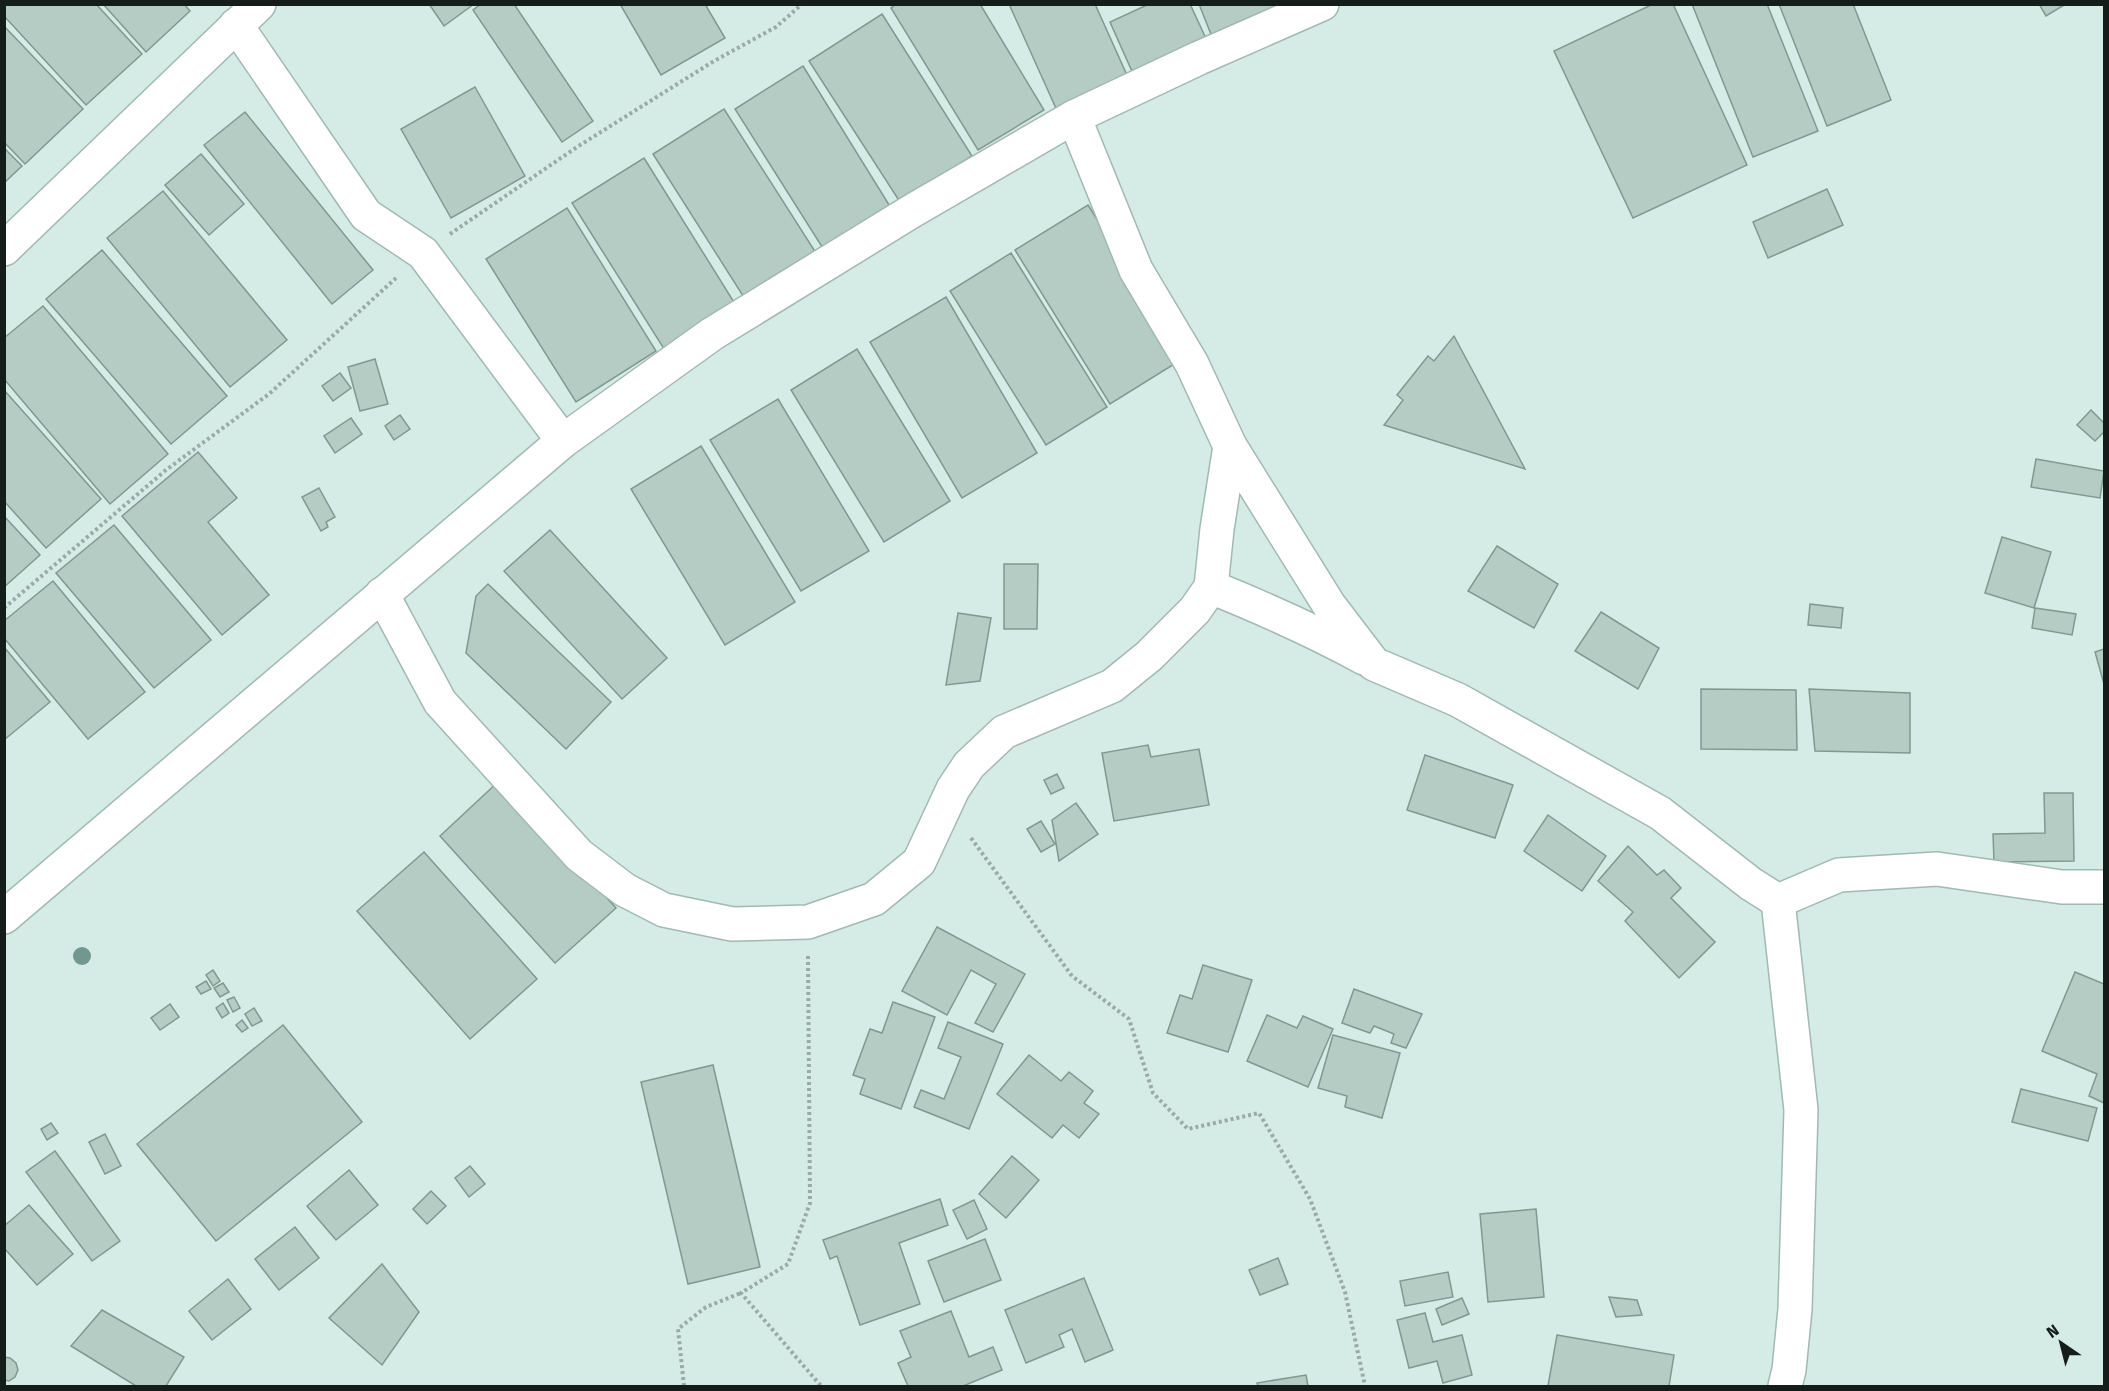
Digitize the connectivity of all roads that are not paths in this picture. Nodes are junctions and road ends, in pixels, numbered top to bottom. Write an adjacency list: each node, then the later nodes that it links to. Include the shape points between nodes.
1 (1323, 4): 3 (street)
2 (248, 11): 4 (street); 5 (street, via 366,215 423,253)
3 (1074, 117): 5 (street, via 712,334); 6 (street, via 1136,270 1192,364)
4 (4, 249)
5 (563, 441): 8 (street)
6 (1230, 446): 7 (street); 9 (street, via 1329,605)
7 (1211, 587): 8 (street, via 1195,610 1149,656 1112,686 1004,732 969,765 953,789 919,862 874,899 808,922 732,924 663,910 625,890 579,855 440,702); 9 (street, via 1332,640)
8 (382, 594): 12 (street)
9 (1374, 664): 11 (street, via 1458,700 1660,813)
10 (2104, 887): 11 (street, via 2062,887 1937,869 1839,875)
11 (1778, 901): 13 (street, via 1802,1110 1795,1309)
12 (4, 917)
13 (1785, 1386)

